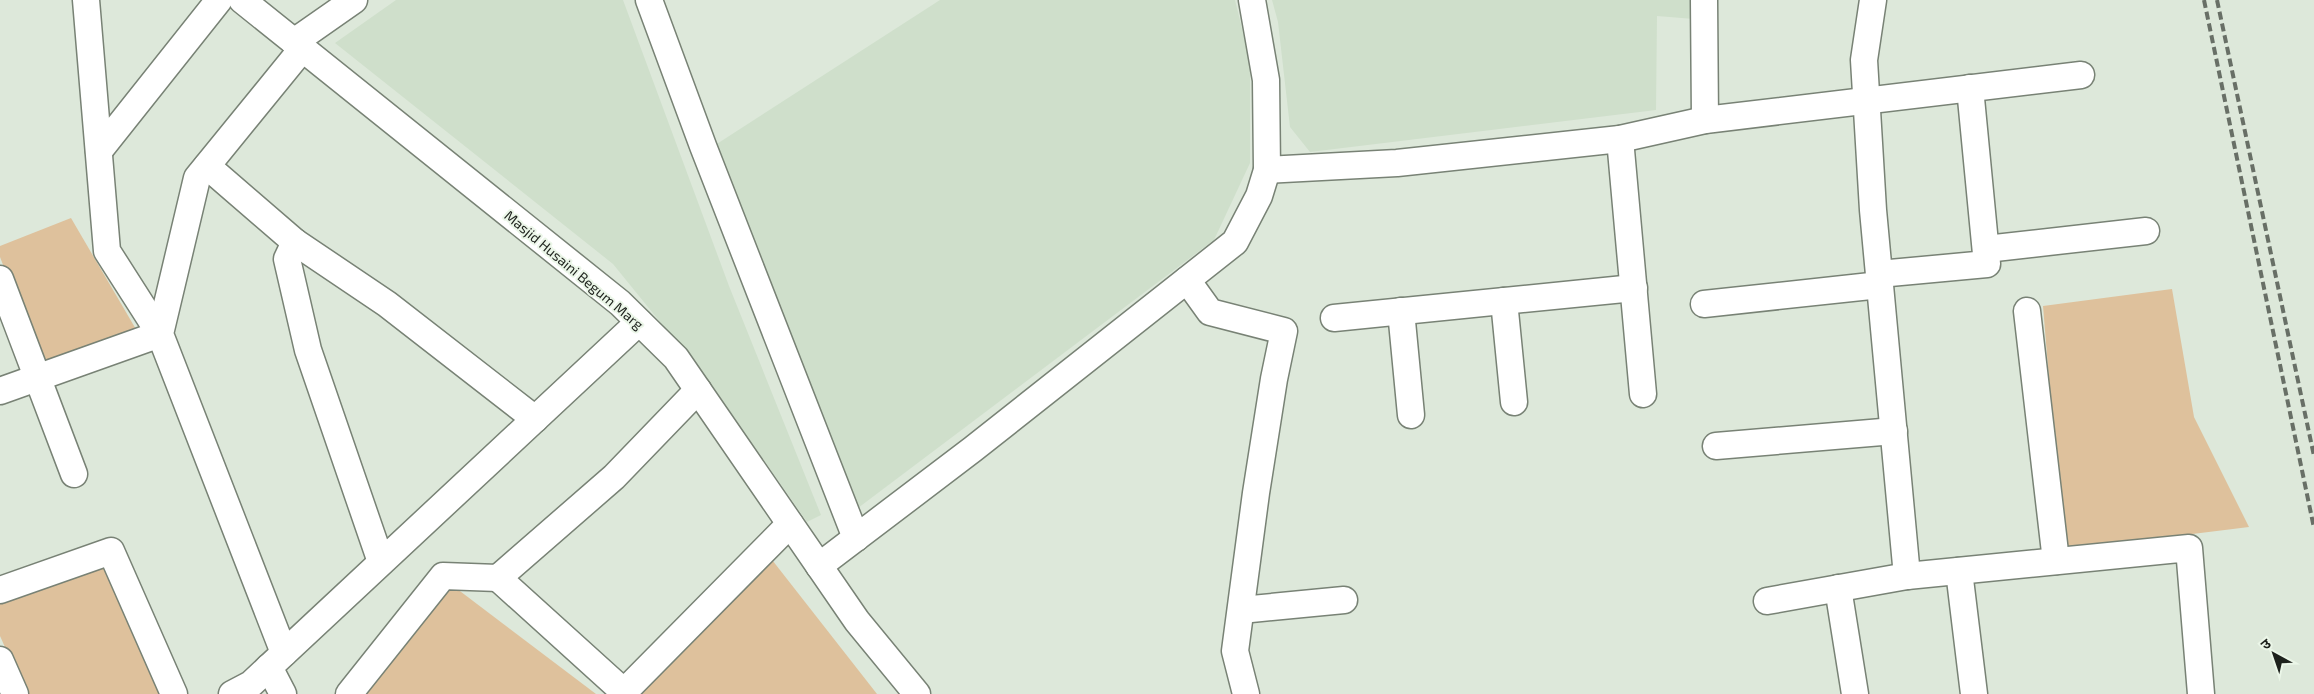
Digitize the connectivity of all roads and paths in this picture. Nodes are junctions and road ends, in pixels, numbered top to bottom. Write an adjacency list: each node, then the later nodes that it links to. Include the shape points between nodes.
1 (86, 0): 15 (street)
2 (219, 0): 15 (street)
3 (242, 0): 9 (street, Masjid Husaini Begum Marg)
4 (354, 0): 9 (street)
5 (649, 0): 43 (street)
6 (1252, 0): 17 (street, via 1266,80)
7 (1704, 0): 13 (street)
8 (1873, 0): 12 (street, via 1864,60)
9 (298, 45): 16 (street); 30 (street, Masjid Husaini Begum Marg, via 620,303)
10 (2081, 75): 11 (street)
11 (1970, 88): 12 (street); 20 (street)
12 (1866, 100): 13 (street); 23 (street)
13 (1705, 120): 14 (street)
14 (1620, 139): 17 (street, via 1398,163); 24 (street)
15 (99, 151): 31 (street, via 107,251)
16 (207, 166): 19 (street); 31 (street, via 197,178)
17 (1267, 170): 22 (street, via 1259,196 1235,242)
18 (2146, 231): 20 (street)
19 (295, 242): 38 (street, via 387,304); 45 (street, via 287,259 308,350)
20 (1986, 249): 23 (street, via 1987,264)
21 (0, 279): 32 (street)
22 (1187, 280): 43 (street); 54 (street, via 1210,312 1284,331 1274,378)
23 (1880, 280): 26 (street); 39 (street)
24 (1634, 288): 25 (street); 35 (street)
25 (1504, 301): 28 (street); 36 (street)
26 (1704, 304)
27 (2027, 311): 44 (street)
28 (1401, 312): 29 (street); 37 (street)
29 (1334, 318)
30 (639, 322): 33 (street, Masjid Husaini Begum Marg, via 676,358); 38 (street)
31 (160, 334): 32 (street); 56 (street)
32 (38, 377): 34 (street); 41 (street)
33 (698, 390): 42 (street, Masjid Husaini Begum Marg); 49 (street, via 614,477)
34 (0, 391)
35 (1643, 394)
36 (1514, 402)
37 (1412, 415)
38 (535, 419): 45 (street)
39 (1894, 431): 40 (street); 48 (street)
40 (1716, 446)
41 (74, 474)
42 (790, 524): 46 (street, Masjid Husaini Begum Marg); 49 (street, via 624,692)
43 (856, 538): 46 (street)
44 (2056, 561): 47 (street); 66 (street, via 2189,548)
45 (381, 562): 56 (street)
46 (819, 566): 62 (street, Masjid Husaini Begum Marg, via 857,621)
47 (1959, 571): 48 (street); 65 (street)
48 (1907, 576): 50 (street)
49 (498, 578): 61 (street, via 443,576)
50 (1838, 588): 53 (street); 64 (street)
51 (0, 590): 58 (street, via 112,550)
52 (1344, 600): 54 (street)
53 (1767, 601)
54 (1241, 610): 63 (street, via 1235,651)
55 (0, 660): 57 (street)
56 (277, 660): 59 (street, via 251,684); 60 (street)
57 (14, 694)
58 (174, 694)
59 (232, 694)
60 (283, 694)
61 (349, 694)
62 (917, 694)
63 (1246, 694)
64 (1855, 694)
65 (1974, 694)
66 (2201, 694)

